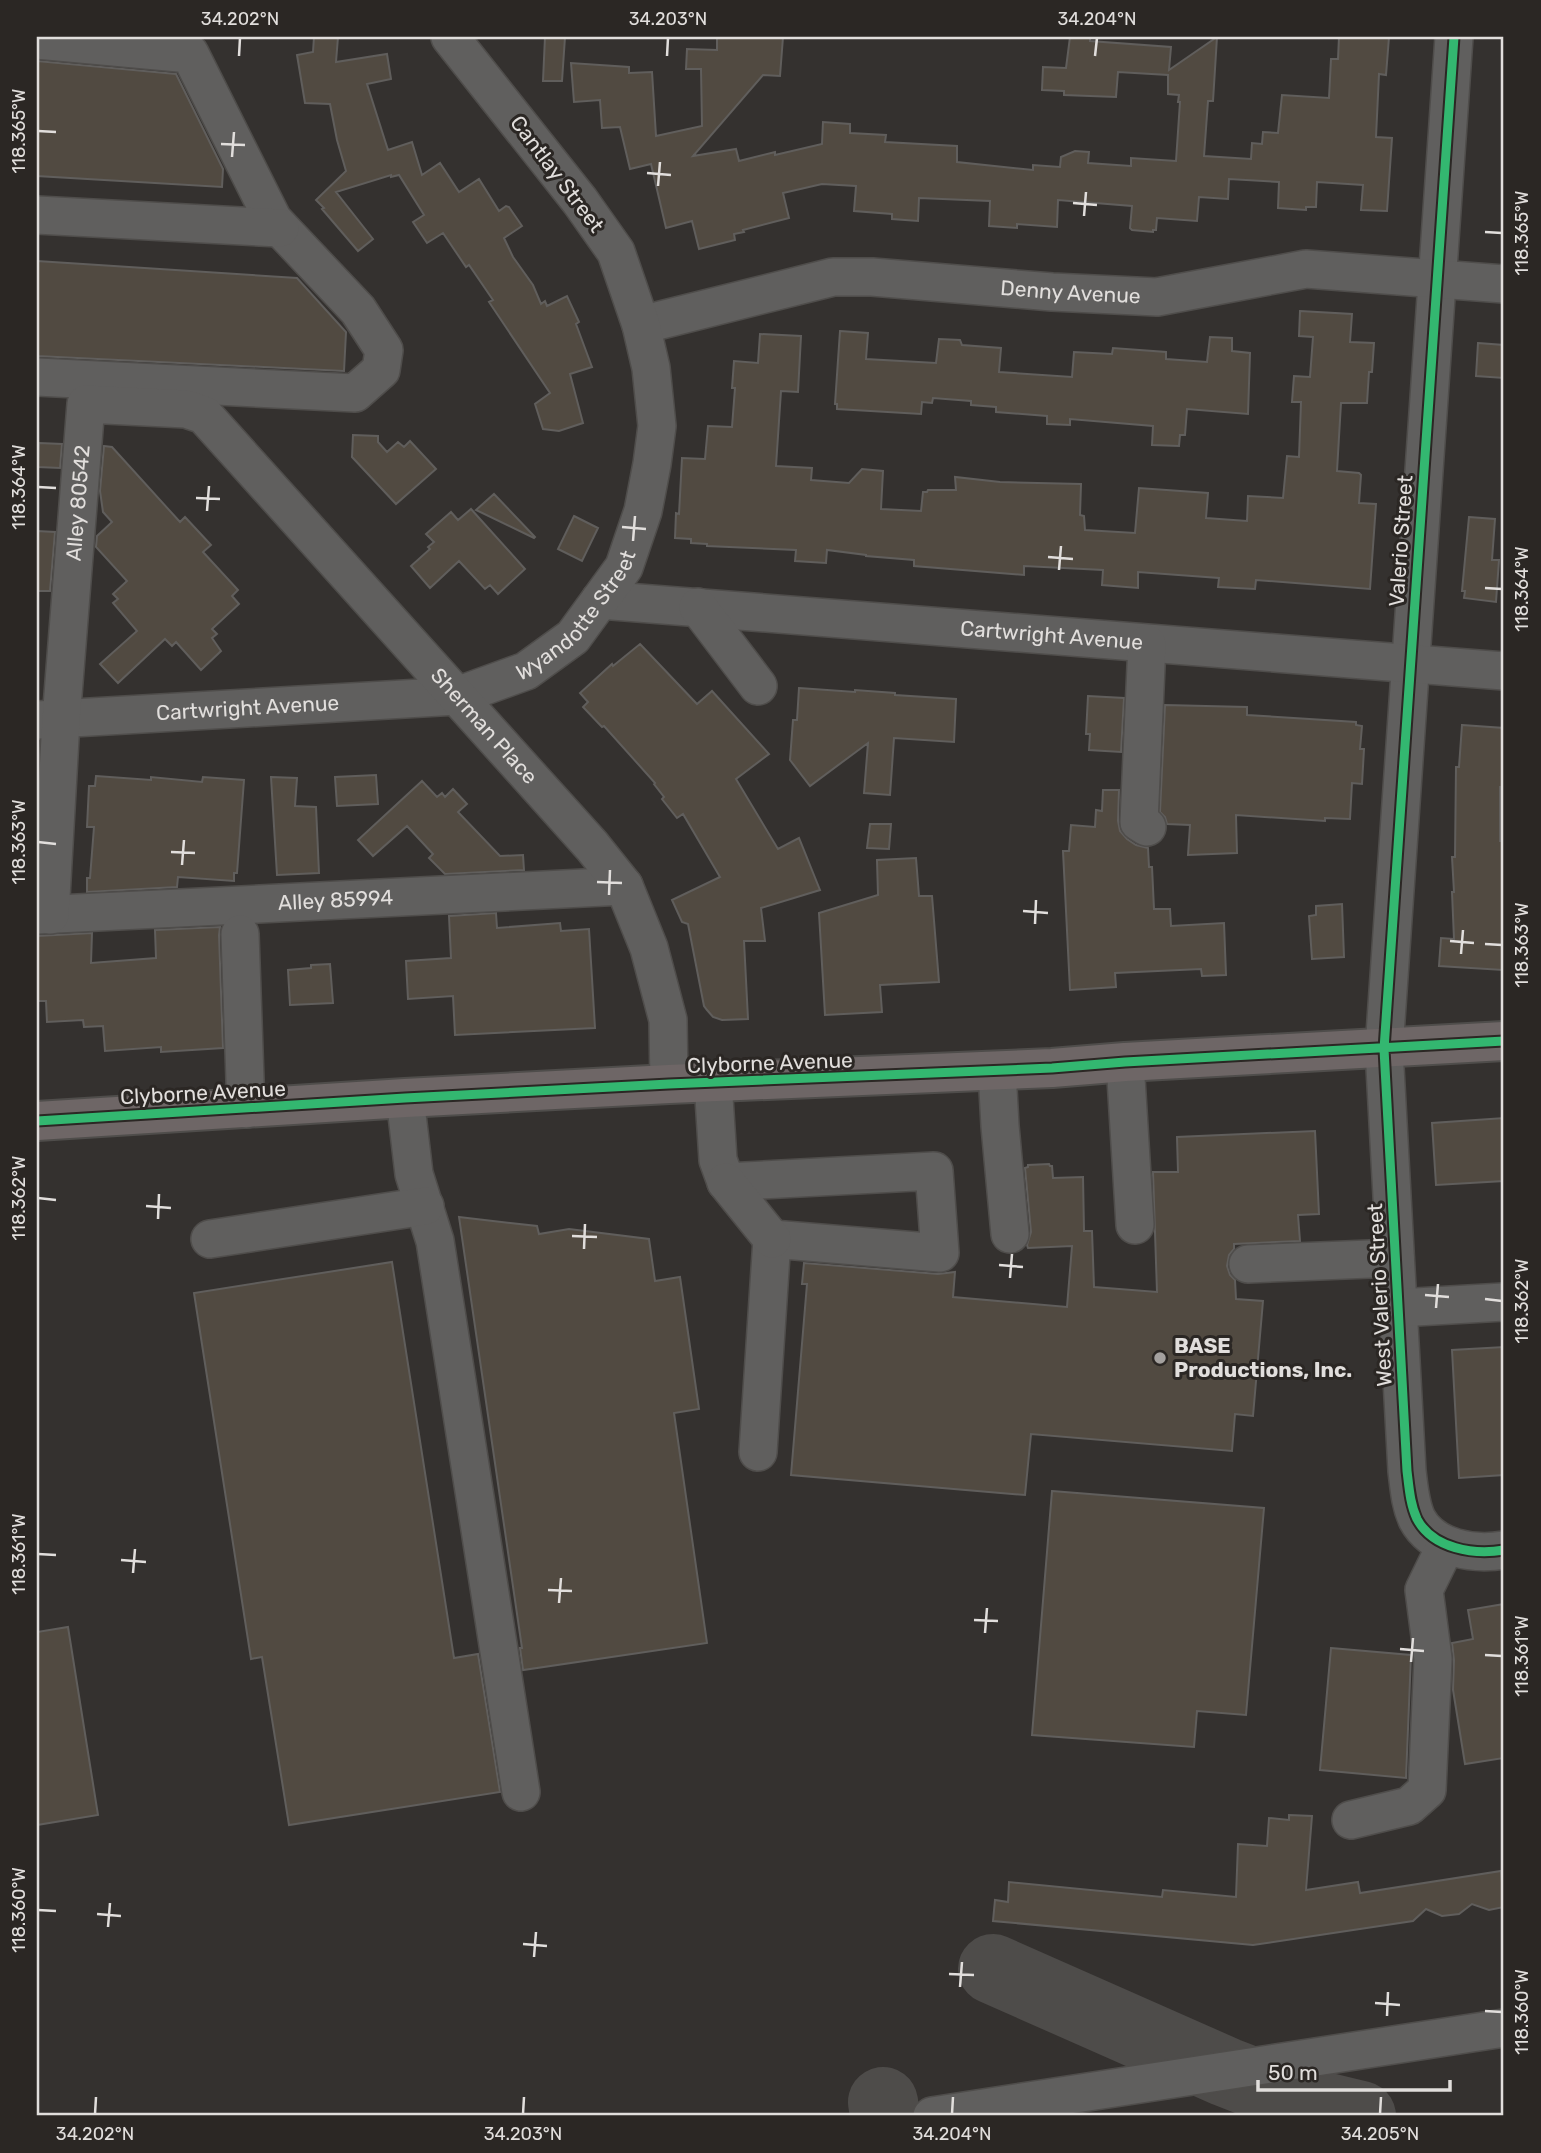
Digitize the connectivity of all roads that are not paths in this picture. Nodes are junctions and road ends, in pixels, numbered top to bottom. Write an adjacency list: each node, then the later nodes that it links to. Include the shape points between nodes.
1 (450, 37): 8 (street, Cantlay Street, via 616,252)
2 (1454, 37): 6 (street, Valerio Street)
3 (37, 40): 5 (street, via 190,54)
4 (37, 215): 5 (street)
5 (280, 228): 9 (street, via 358,310 384,350 382,370 355,393)
6 (1437, 279): 7 (street, Denny Avenue); 8 (street, Denny Avenue, via 1306,269 1157,297 833,277); 14 (street, Valerio Street)
7 (1504, 284)
8 (641, 325): 11 (street, Wyandotte Street, via 655,395 652,464 643,511 624,568)
9 (37, 377)
10 (204, 415): 17 (street, Sherman Place); 18 (street, Alley 80542, via 186,409 86,404)
11 (600, 600): 12 (street, Cartwright Avenue); 17 (street, Wyandotte Street, via 573,637 526,671)
12 (698, 607): 13 (street, Cartwright Avenue); 16 (street)
13 (1147, 644): 14 (street, Cartwright Avenue); 19 (street, via 1139,822)
14 (1410, 666): 15 (street, Cartwright Avenue); 24 (street, Valerio Street)
15 (1504, 671)
16 (758, 686)
17 (457, 696): 18 (street, Cartwright Avenue); 20 (street, Sherman Place)
18 (49, 720): 21 (street)
19 (1147, 827)
20 (624, 886): 21 (street, Alley 85994); 28 (street, Sherman Place, via 649,948 668,1020)
21 (43, 915)
22 (240, 934): 30 (street)
23 (1504, 1041): 24 (main road, Clyborne Avenue)
24 (1384, 1049): 25 (main road, Clyborne Avenue); 38 (street, West Valerio Street)
25 (1125, 1062): 26 (main road, Clyborne Avenue); 34 (street)
26 (997, 1071): 27 (main road, Clyborne Avenue); 35 (street)
27 (713, 1083): 28 (main road, Clyborne Avenue); 32 (street, via 719,1160)
28 (669, 1084): 29 (main road, Clyborne Avenue)
29 (405, 1098): 30 (main road, Clyborne Avenue); 33 (street, via 414,1174)
30 (246, 1108): 31 (main road, Clyborne Avenue)
31 (37, 1121)
32 (726, 1182): 37 (street); 37 (street, via 934,1171 940,1253)
33 (425, 1206): 36 (street); 45 (street, via 435,1241)
34 (1135, 1225)
35 (1010, 1234)
36 (210, 1239)
37 (772, 1239): 42 (street)
38 (1395, 1258): 39 (street); 41 (street, West Valerio Street)
39 (1248, 1264)
40 (1504, 1302): 41 (street)
41 (1398, 1308): 43 (street, West Valerio Street, via 1411,1503 1418,1520)
42 (758, 1452)
43 (1437, 1539): 44 (street, via 1465,1551); 46 (street, via 1424,1590 1433,1659 1427,1790 1409,1806)
44 (1504, 1550)
45 (520, 1792)
46 (1351, 1820)
47 (1504, 2028): 48 (street)
48 (932, 2116)

